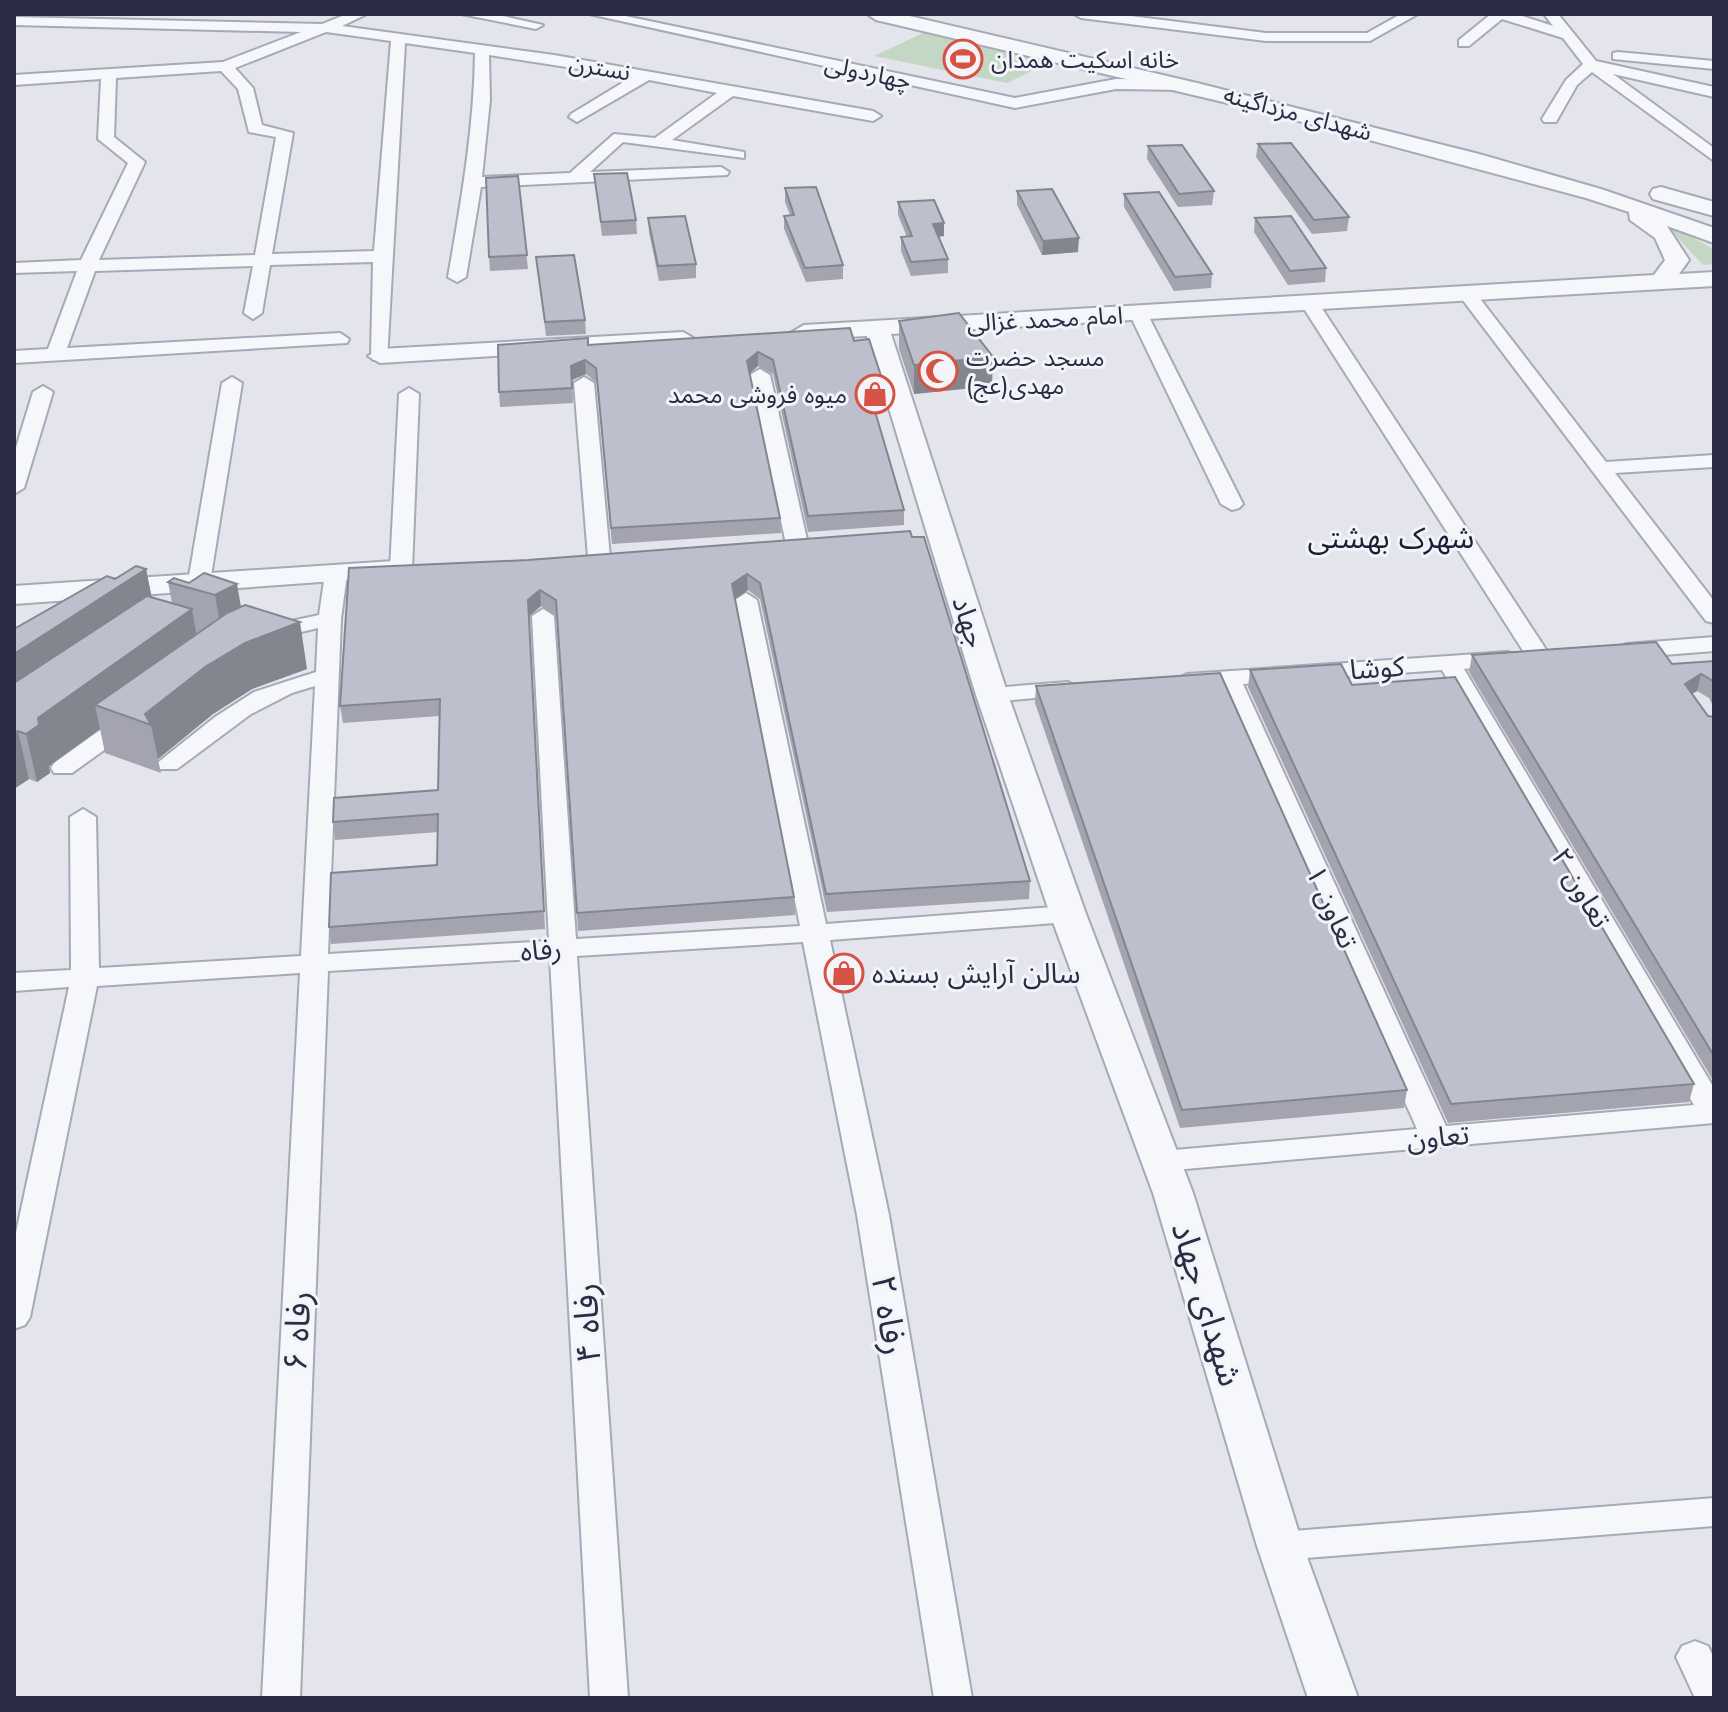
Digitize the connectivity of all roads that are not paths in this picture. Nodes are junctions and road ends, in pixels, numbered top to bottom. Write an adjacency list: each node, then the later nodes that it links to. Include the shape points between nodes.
1 (360, 14): 12 (street)
2 (468, 14): 11 (street)
3 (596, 14): 23 (street, چهاردولی, via 1015,103 1116,84)
4 (876, 14): 23 (street, شهدای مزداگینه)
5 (928, 14): 36 (street, شهدای مزداگینه, via 1345,108)
6 (1081, 14): 7 (street, via 1266,37 1370,37)
7 (1411, 14)
8 (1500, 14): 13 (street); 15 (street)
9 (1551, 14): 13 (street)
10 (14, 21): 12 (street, نسترن)
11 (536, 25)
12 (327, 28): 14 (street, نسترن); 19 (street)
13 (1567, 35): 17 (street)
14 (398, 39): 16 (street, نسترن); 38 (street)
15 (1464, 43)
16 (482, 50): 20 (street, نسترن); 34 (street)
17 (1586, 58): 18 (street); 25 (street); 28 (street); 31 (street)
18 (1714, 65)
19 (225, 66): 21 (street); 39 (street, via 245,88 255,129 285,133)
20 (647, 75): 24 (street, نسترن); 27 (street)
21 (109, 76): 22 (street); 40 (street, via 106,139 137,162)
22 (14, 80)
23 (1189, 85): 35 (street, شهدای مزداگینه)
24 (731, 90): 26 (street, نسترن); 29 (street)
25 (1714, 92)
26 (873, 116)
27 (577, 117)
28 (1550, 119)
29 (658, 143): 30 (street); 33 (street, via 620,137)
30 (738, 155)
31 (1714, 156)
32 (721, 172): 33 (street)
33 (576, 176): 34 (street)
34 (473, 182): 42 (street)
35 (1602, 194): 37 (street, شهدای مزداگینه); 44 (street, via 1664,234 1672,246 1677,260)
36 (1714, 209)
37 (1714, 236)
38 (382, 256): 39 (street); 55 (street)
39 (265, 259): 40 (street); 48 (street)
40 (88, 265): 41 (street); 54 (street)
41 (14, 268)
42 (457, 277)
43 (1714, 279): 44 (street, امام محمد غزالی)
44 (1660, 284): 45 (street); 46 (street, امام محمد غزالی)
45 (1714, 292)
46 (1468, 295): 47 (street, امام محمد غزالی); 63 (street)
47 (1310, 304): 49 (street, امام محمد غزالی); 86 (street)
48 (253, 313)
49 (1138, 313): 50 (street, امام محمد غزالی); 65 (street)
50 (877, 328): 51 (street, امام محمد غزالی); 92 (street, جهاد, via 927,535)
51 (783, 333)
52 (705, 338): 55 (street)
53 (340, 339): 54 (street)
54 (55, 355): 56 (street)
55 (380, 356)
56 (14, 357)
57 (760, 375): 67 (street)
58 (232, 383): 75 (street)
59 (584, 383): 70 (street)
60 (43, 392): 64 (street)
61 (409, 394): 73 (street)
62 (1714, 461): 63 (street)
63 (1602, 468): 80 (street)
64 (14, 488)
65 (1232, 504)
66 (826, 542): 67 (street)
67 (797, 544): 68 (street)
68 (767, 546)
69 (630, 555): 70 (street)
70 (599, 557): 71 (street)
71 (570, 559)
72 (432, 568): 73 (street)
73 (401, 570): 74 (street)
74 (336, 574): 75 (street); 81 (street, رفاه ۶)
75 (204, 587): 76 (street); 78 (street)
76 (14, 595)
77 (746, 600): 98 (street, رفاه ۲)
78 (185, 608)
79 (543, 616): 99 (street, رفاه ۴)
80 (1714, 616)
81 (330, 619): 82 (street); 88 (street, رفاه ۶)
82 (246, 642)
83 (1714, 644): 84 (street)
84 (1599, 653)
85 (1569, 655): 86 (street, کوشا)
86 (1539, 657): 87 (street, کوشا)
87 (1449, 663): 89 (street, کوشا); 103 (street, تعاون ۲)
88 (328, 677): 94 (street, via 278,688); 100 (street, رفاه ۶)
89 (1228, 678): 90 (street, کوشا); 104 (street, تعاون ۱)
90 (1165, 682)
91 (1086, 688): 92 (street)
92 (992, 695): 97 (street, جهاد)
93 (150, 705): 95 (street)
94 (168, 764)
95 (63, 768)
96 (83, 817): 101 (street)
97 (1068, 914): 98 (street, رفاه); 105 (street, شهدای جهاد)
98 (815, 933): 99 (street, رفاه); 112 (street, رفاه ۲, via 873,1215)
99 (565, 949): 100 (street, رفاه); 111 (street, رفاه ۴)
100 (314, 964): 101 (street, رفاه); 110 (street, رفاه ۶)
101 (85, 978): 102 (street, رفاه); 106 (street)
102 (14, 982)
103 (1714, 1113): 104 (street, تعاون)
104 (1436, 1137): 105 (street, تعاون)
105 (1162, 1161): 108 (street, شهدای جهاد)
106 (14, 1317)
107 (1714, 1512): 108 (street)
108 (1280, 1546): 113 (street, شهدای جهاد)
109 (1695, 1657): 114 (street)
110 (281, 1698)
111 (609, 1698)
112 (953, 1698)
113 (1333, 1698)
114 (1714, 1698)

